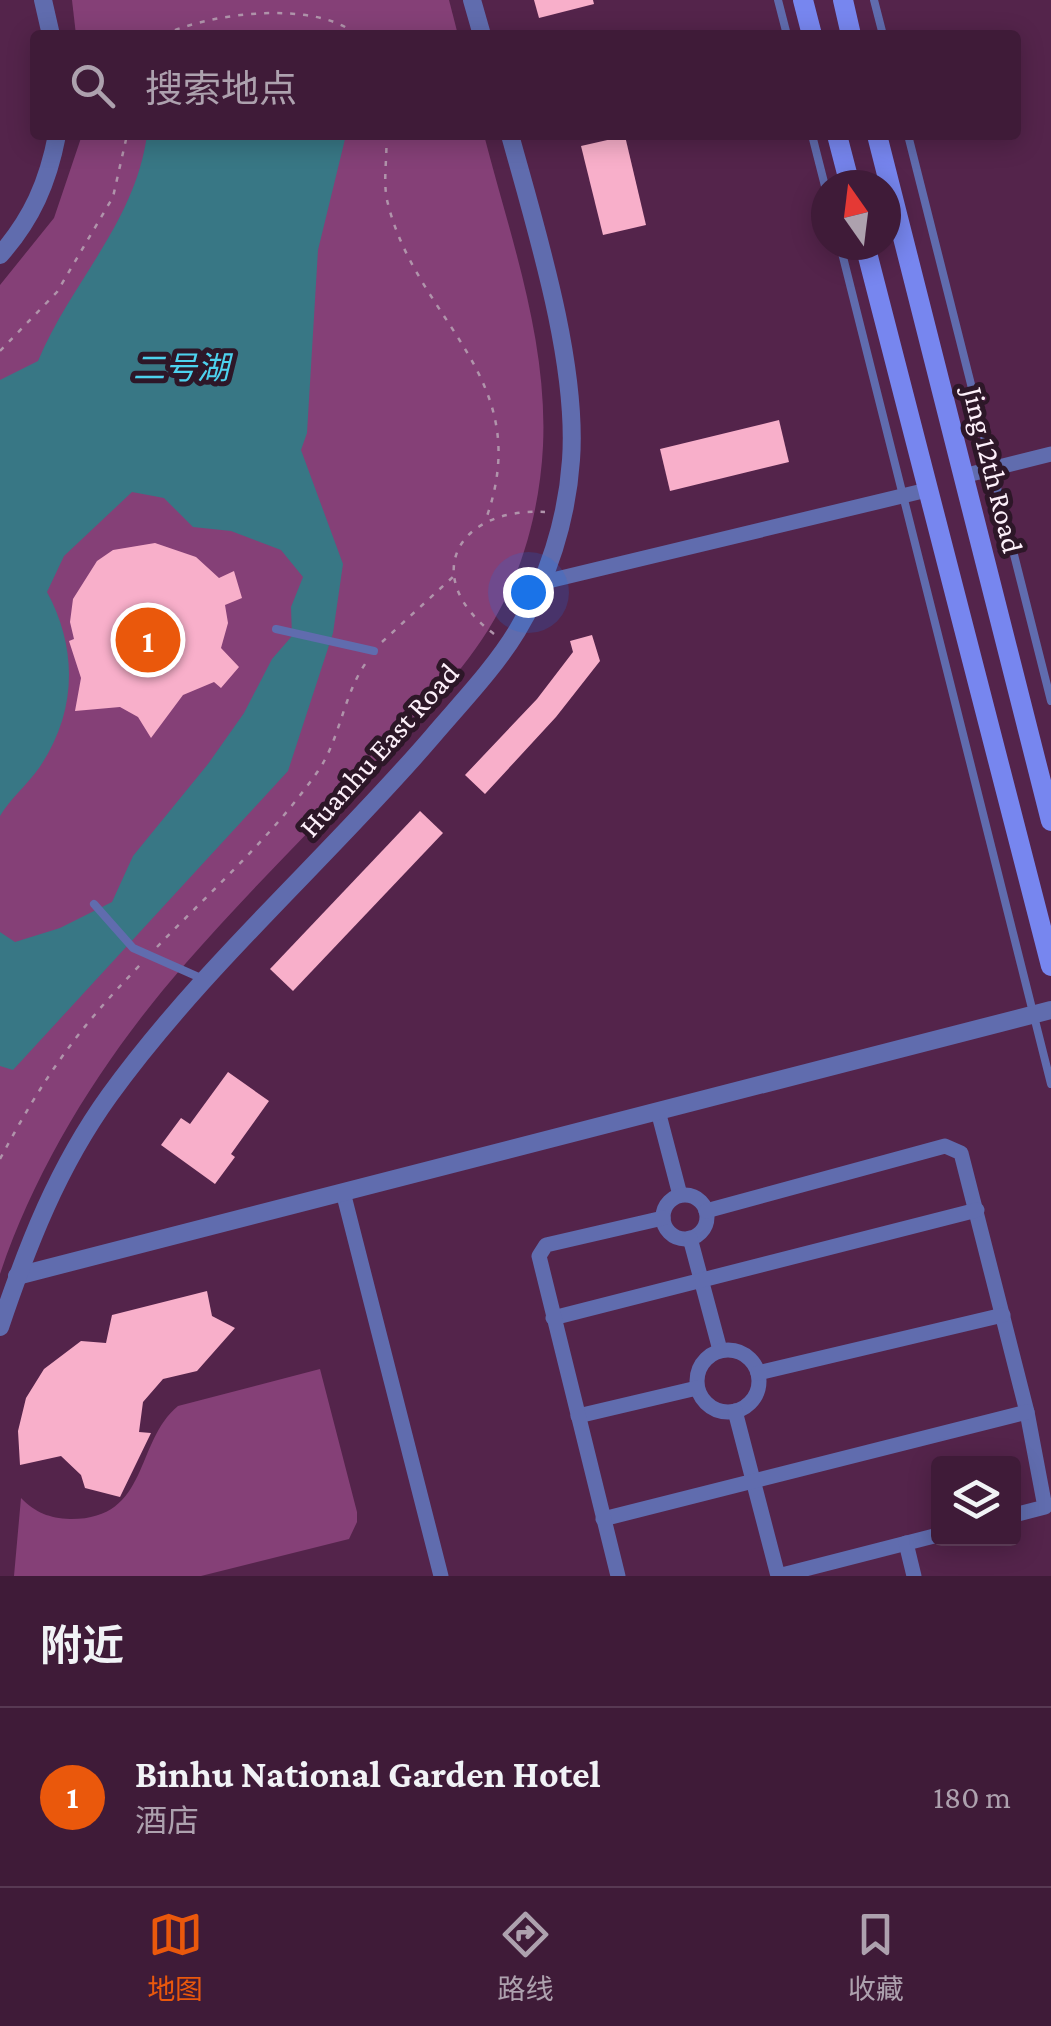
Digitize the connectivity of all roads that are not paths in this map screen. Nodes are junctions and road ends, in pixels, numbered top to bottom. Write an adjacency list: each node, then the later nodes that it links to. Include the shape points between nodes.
1 (43, 0): 7 (street)
2 (472, 0): 8 (street)
3 (778, 0): 9 (lane)
4 (803, 0): 10 (main road)
5 (842, 0): 11 (main road)
6 (874, 0): 12 (lane)
7 (50, 30)
8 (481, 30)
9 (785, 30)
10 (811, 30)
11 (851, 30)
12 (882, 30)
13 (56, 140): 21 (street, via 34,209)
14 (511, 140): 29 (street, Huanhu East Road, via 572,417 560,537)
15 (813, 140): 19 (lane)
16 (838, 140): 20 (main road)
17 (878, 140): 26 (main road, Jing 12th Road)
18 (909, 140): 25 (lane)
19 (821, 170)
20 (846, 170)
21 (0, 256)
22 (844, 260): 28 (lane)
23 (869, 260): 27 (main road)
24 (1051, 454): 25 (street)
25 (993, 468): 26 (street); 32 (lane)
26 (963, 476): 33 (main road, Jing 12th Road)
27 (928, 490): 28 (street); 35 (main road)
28 (904, 496): 29 (street); 37 (lane)
29 (540, 582): 36 (street, Huanhu East Road, via 508,643 383,794)
30 (276, 629): 31 (lane)
31 (374, 651)
32 (1051, 701)
33 (1051, 820)
34 (94, 904): 36 (lane, via 133,948)
35 (1051, 966)
36 (207, 980): 46 (street, Huanhu East Road, via 110,1094 60,1169)
37 (1043, 1012): 38 (lane); 39 (street)
38 (1051, 1084)
39 (658, 1111): 40 (street); 41 (street)
40 (343, 1192): 46 (street); 62 (street)
41 (680, 1195): 43 (street, via 700,1200); 44 (street, via 668,1202)
42 (977, 1210): 43 (street, via 964,1158 945,1146); 47 (street); 48 (street)
43 (706, 1212): 45 (street, via 702,1231)
44 (663, 1218): 45 (street, via 670,1233); 49 (street, via 546,1245 539,1256)
45 (690, 1238): 47 (street)
46 (17, 1276): 50 (street, Huanhu East Road)
47 (701, 1280): 49 (street); 51 (street)
48 (1003, 1316): 52 (street); 55 (street)
49 (553, 1318): 56 (street)
50 (0, 1327)
51 (720, 1350): 52 (street, via 744,1354); 53 (street, via 701,1365)
52 (758, 1373): 54 (street, via 754,1397)
53 (697, 1388): 54 (street, via 711,1408); 56 (street)
54 (735, 1411): 57 (street)
55 (1026, 1412): 57 (street); 58 (street, via 1044,1507)
56 (578, 1416): 59 (street)
57 (753, 1479): 59 (street); 61 (street, via 778,1576)
58 (1021, 1513)
59 (604, 1520): 63 (street)
60 (931, 1536): 61 (street)
61 (906, 1543): 64 (street)
62 (441, 1576)
63 (618, 1576)
64 (914, 1576)

